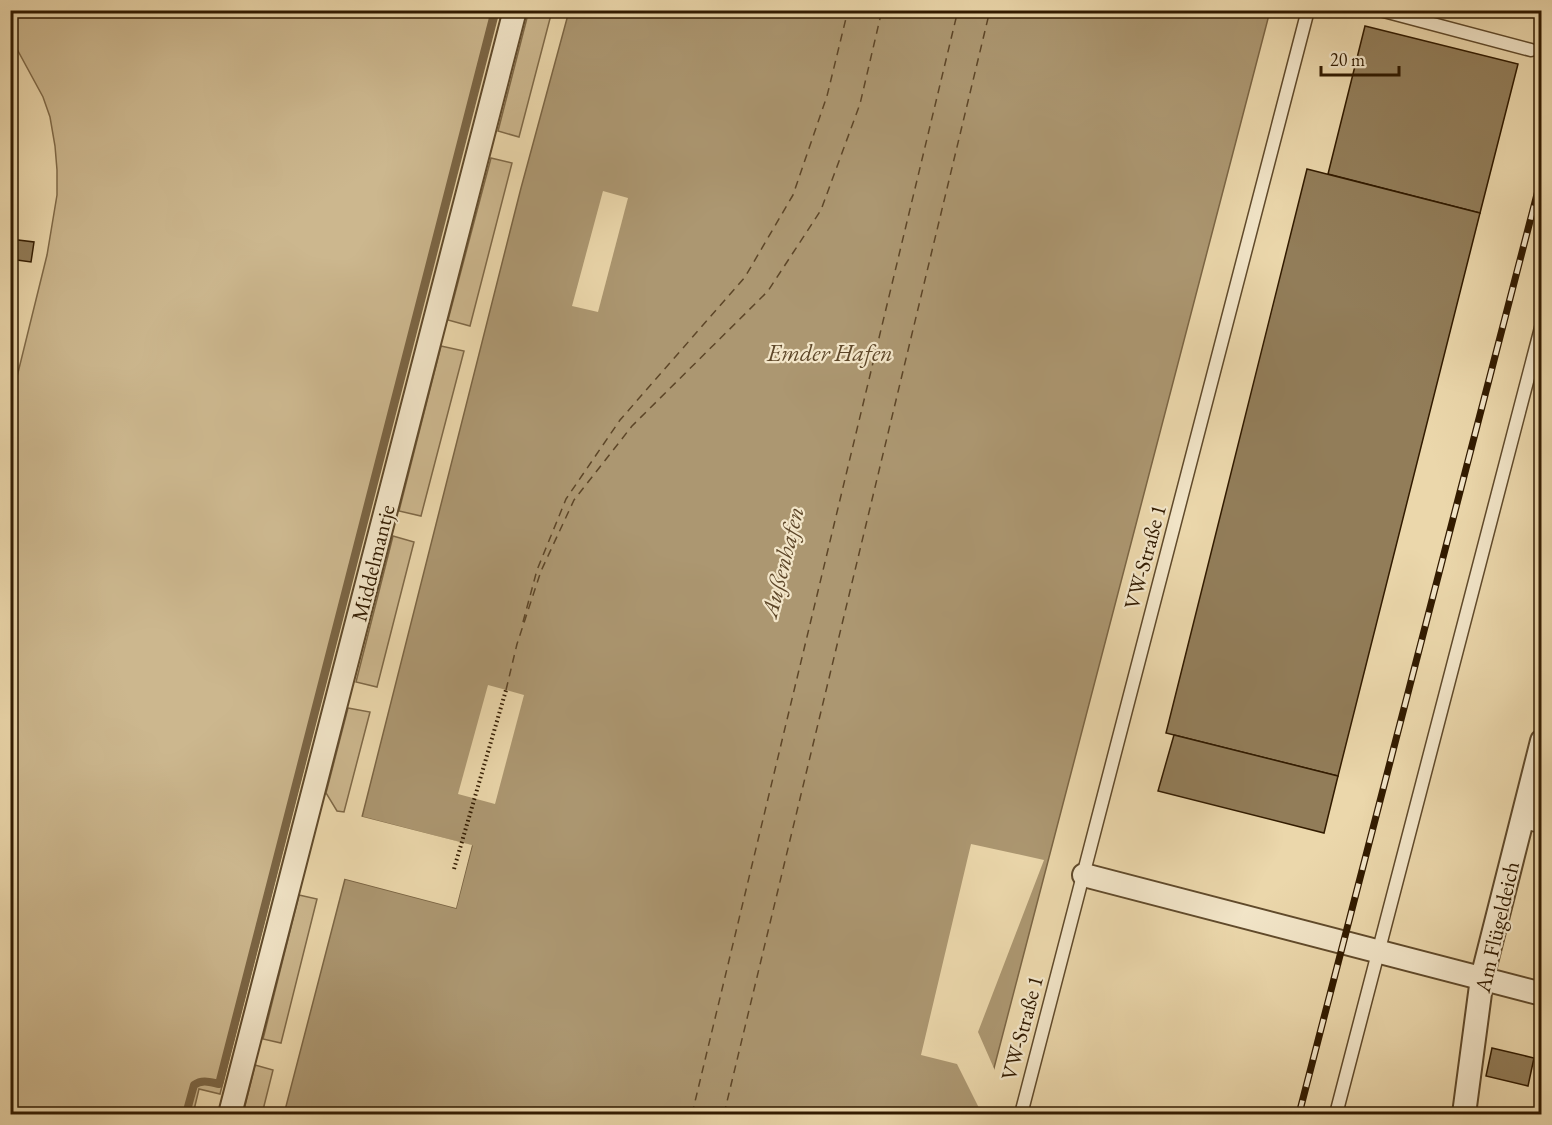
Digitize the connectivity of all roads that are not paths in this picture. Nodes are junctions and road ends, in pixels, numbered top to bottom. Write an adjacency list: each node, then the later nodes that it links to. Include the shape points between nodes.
1 (515, 10): 12 (street, Middelmantje)
2 (1308, 10): 8 (lane, VW-Straße 1)
3 (1380, 10): 4 (lane)
4 (1532, 50)
5 (1542, 324): 9 (lane)
6 (1542, 741): 7 (street, Am Flügeldeich)
7 (1532, 824): 10 (street, Am Flügeldeich)
8 (1084, 875): 9 (street); 13 (lane, VW-Straße 1)
9 (1378, 951): 10 (street); 14 (lane)
10 (1482, 978): 11 (street); 15 (street, Am Flügeldeich)
11 (1542, 994)
12 (231, 1114)
13 (1021, 1114)
14 (1336, 1114)
15 (1464, 1114)

